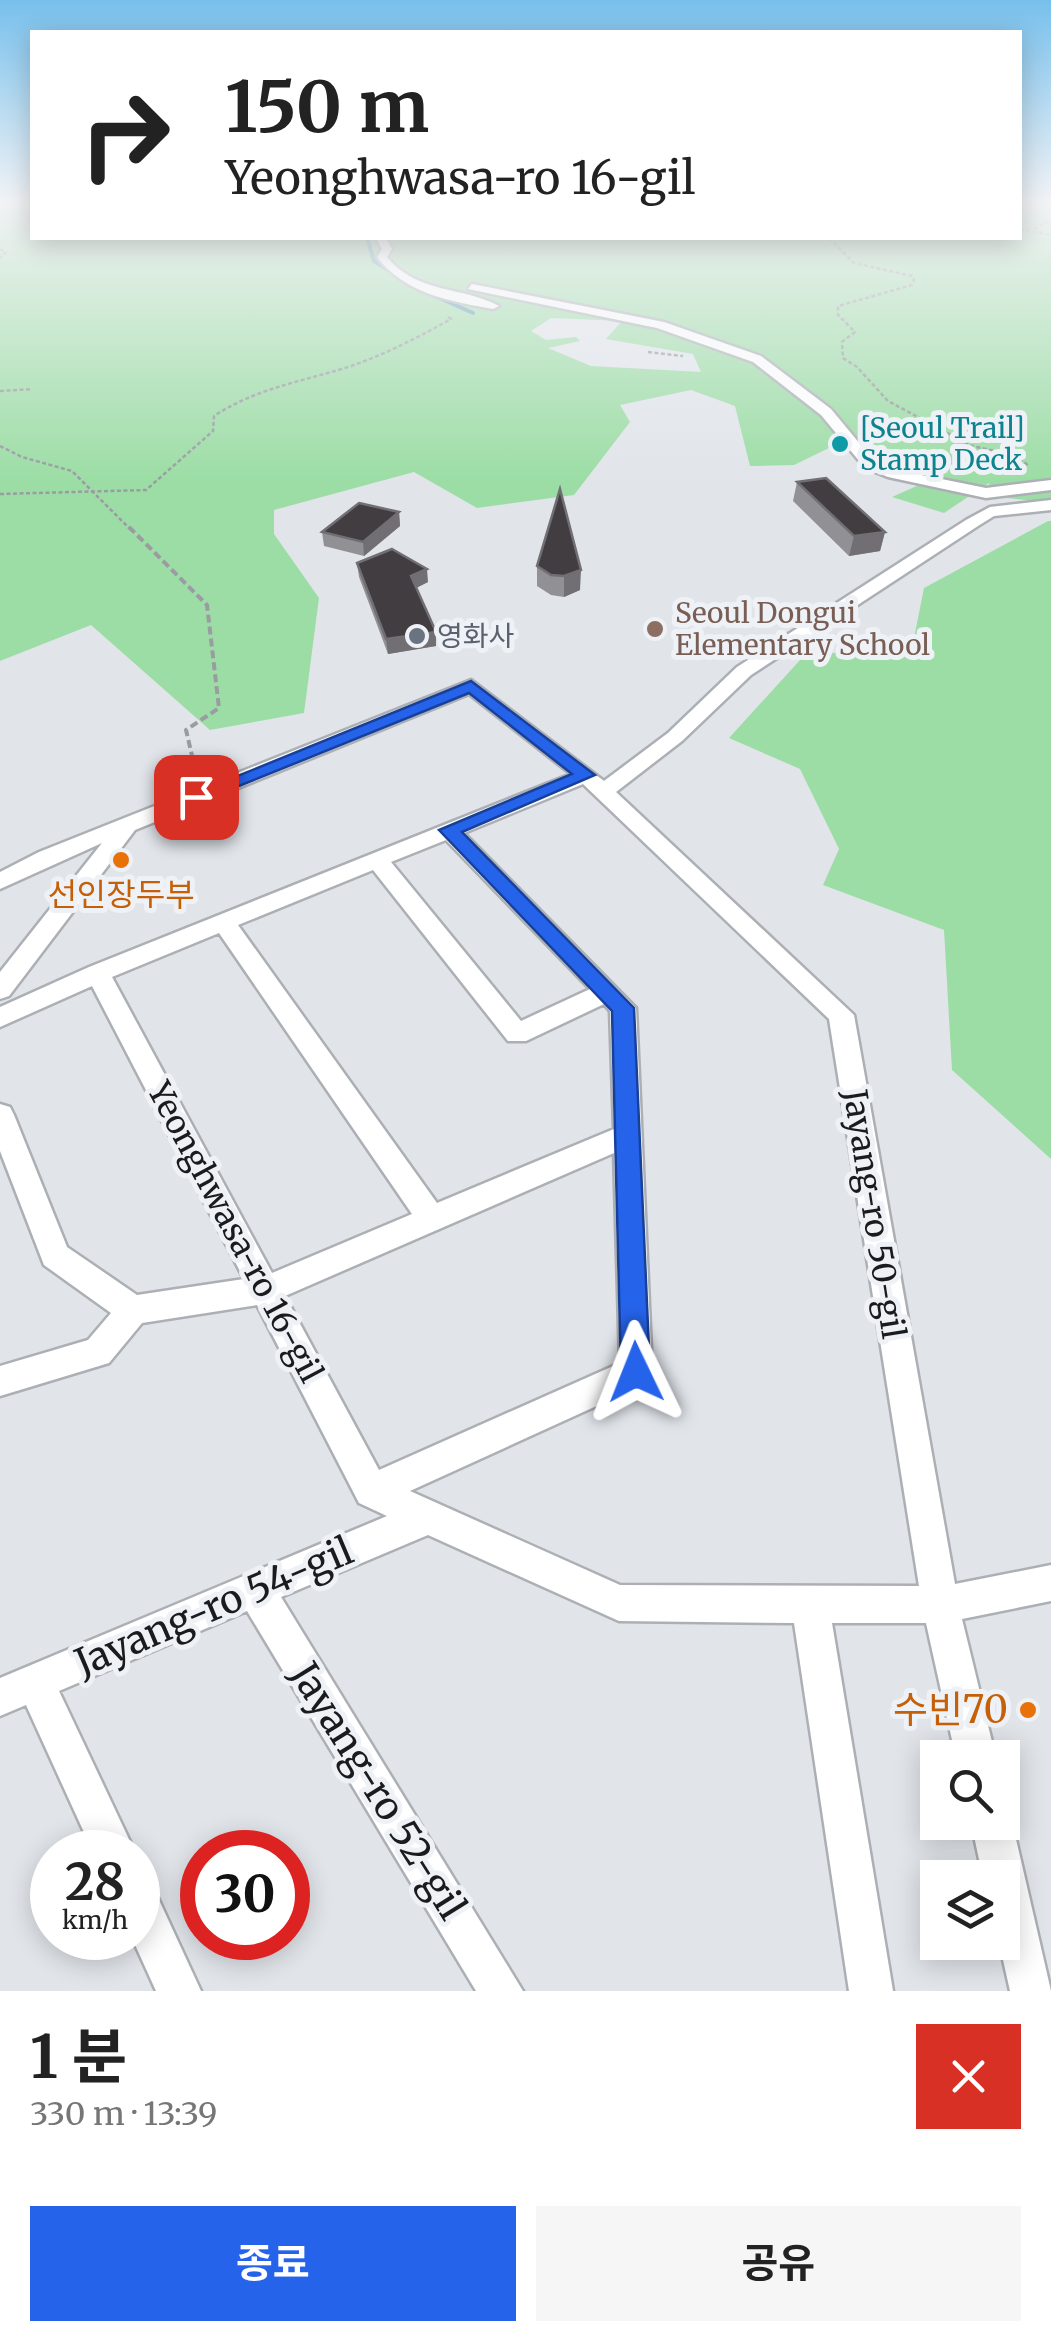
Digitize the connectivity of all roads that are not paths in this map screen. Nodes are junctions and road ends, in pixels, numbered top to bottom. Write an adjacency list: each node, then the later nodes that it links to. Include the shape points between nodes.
1 (438, 294): 3 (street, via 495,307)
2 (514, 294): 3 (street)
3 (588, 308): 4 (street, via 757,359 826,412 870,465 893,474 964,491)
4 (1051, 485)
5 (1051, 505): 6 (street, via 990,512 744,670 676,737)
6 (595, 783): 7 (street, Jayang-ro 50-gil, via 471,686); 8 (street); 27 (street, Jayang-ro 50-gil, via 841,1015)
7 (127, 825): 10 (street); 13 (street)
8 (449, 830): 9 (street); 14 (street)
9 (378, 860): 11 (street); 14 (street, via 517,1034)
10 (0, 881)
11 (223, 922): 12 (street); 18 (street)
12 (98, 972): 15 (street); 19 (street, Yeonghwasa-ro 16-gil)
13 (0, 990)
14 (607, 992): 17 (street, via 623,1008)
15 (0, 1018)
16 (0, 1115): 20 (street, via 55,1256)
17 (627, 1135): 18 (street); 22 (street, via 636,1372)
18 (432, 1219): 19 (street)
19 (266, 1290): 20 (street); 22 (street, Yeonghwasa-ro 16-gil)
20 (133, 1310): 21 (street, via 98,1352)
21 (0, 1382)
22 (371, 1491): 23 (street, Jayang-ro 54-gil)
23 (428, 1516): 25 (street, Jayang-ro 54-gil); 26 (street, Jayang-ro 54-gil, via 619,1603)
24 (1051, 1583): 27 (street, Jayang-ro 54-gil)
25 (254, 1590): 28 (street, Jayang-ro 54-gil); 34 (street, Jayang-ro 52-gil)
26 (810, 1604): 27 (street, Jayang-ro 54-gil); 35 (street)
27 (940, 1605): 29 (street, Jayang-ro 50-gil)
28 (18, 1690): 30 (street)
29 (972, 1740)
30 (101, 1830)
31 (996, 1840): 36 (street)
32 (160, 1950): 33 (street)
33 (179, 1991)
34 (501, 1991)
35 (871, 1991)
36 (1032, 1991)

